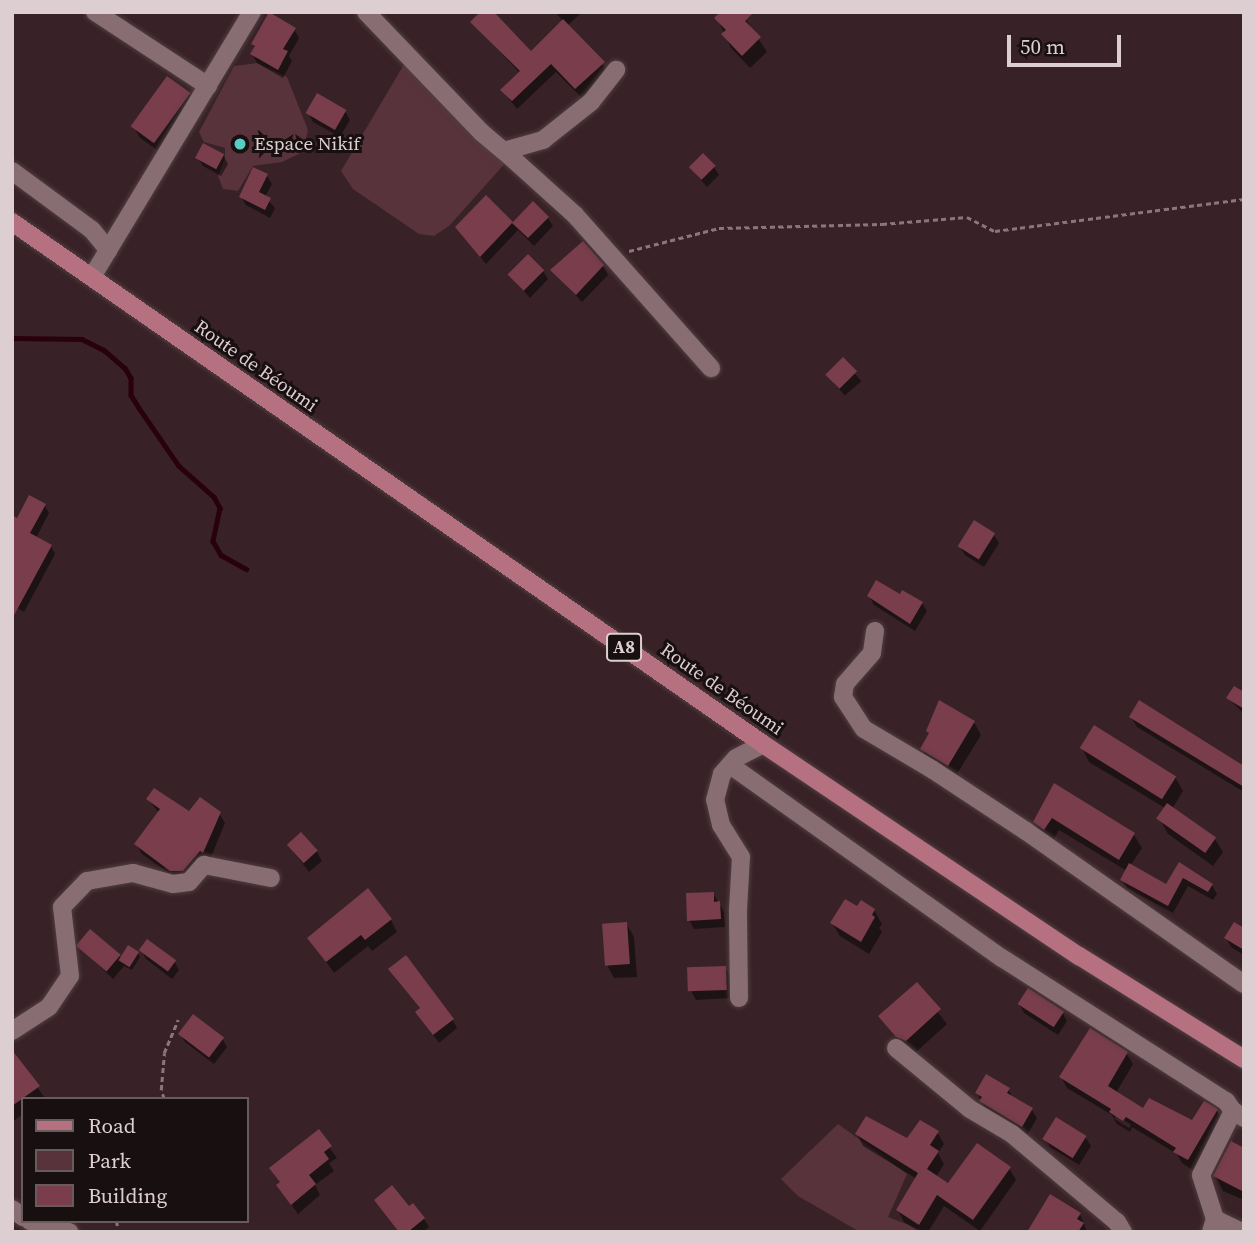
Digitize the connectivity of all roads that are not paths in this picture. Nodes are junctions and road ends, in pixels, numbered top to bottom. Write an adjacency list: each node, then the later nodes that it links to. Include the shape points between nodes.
1 (95, 12): 5 (street)
2 (252, 12): 5 (street)
3 (366, 12): 6 (street)
4 (616, 70): 6 (street, via 591,102 543,140)
5 (208, 86): 9 (street)
6 (504, 151): 11 (street, via 575,215)
7 (12, 171): 9 (street, via 92,230)
8 (12, 222): 10 (main road, Route de Béoumi / A8)
9 (108, 250): 10 (street)
10 (92, 277): 13 (main road, Route de Béoumi / A8)
11 (711, 368)
12 (875, 631): 16 (street, via 872,653 845,684 843,697 864,729 1036,838)
13 (764, 744): 14 (street); 20 (main road, Route de Béoumi / A8, via 1079,956)
14 (730, 765): 17 (street, via 722,774 715,800 721,825 741,858); 21 (street, via 1002,958 1226,1101)
15 (271, 878): 18 (street, via 204,865 189,882 173,884 133,873 87,881 62,907 70,976 49,1007)
16 (1244, 984)
17 (739, 998)
18 (12, 1031)
19 (896, 1048): 25 (street, via 970,1109 1012,1134)
20 (1244, 1059)
21 (1238, 1115): 23 (street, via 1201,1175)
22 (37, 1223): 24 (street)
23 (1213, 1225): 26 (street)
24 (69, 1232)
25 (1124, 1232)
26 (1242, 1232)

